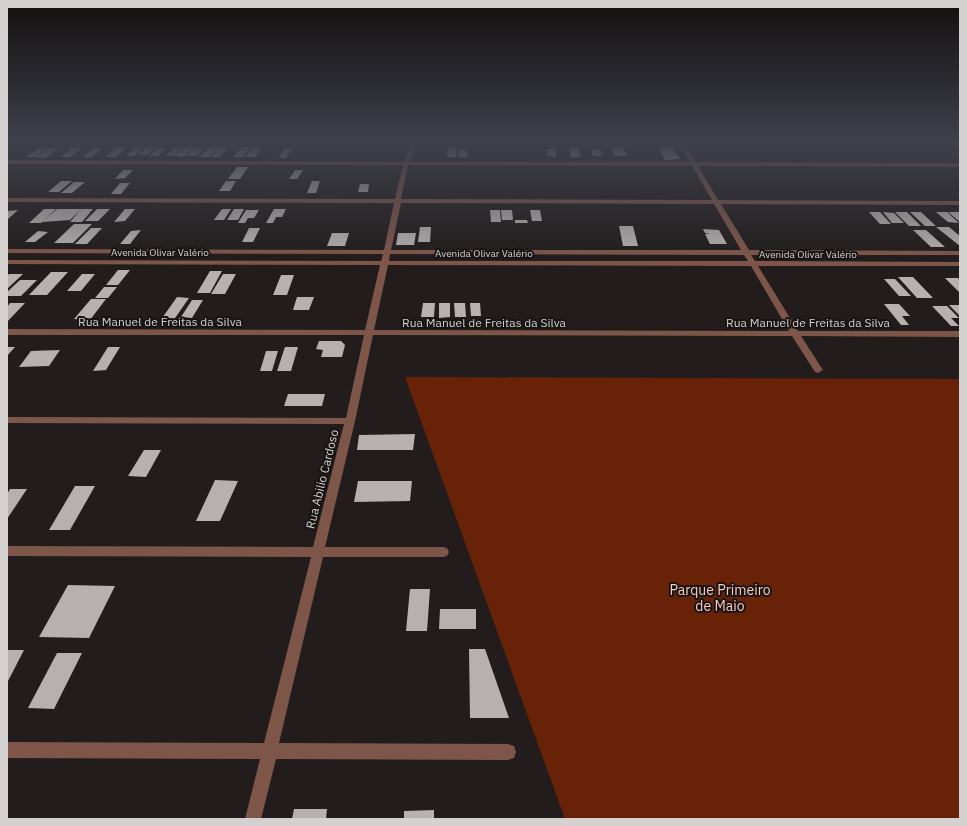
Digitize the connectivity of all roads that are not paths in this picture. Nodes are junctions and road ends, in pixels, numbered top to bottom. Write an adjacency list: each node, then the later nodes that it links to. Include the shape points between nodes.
1 (402, 182): 4 (street, Rua Abilio Cardoso)
2 (705, 182): 5 (street)
3 (7, 200): 4 (street)
4 (398, 201): 5 (street); 8 (street, Rua Abilio Cardoso)
5 (717, 202): 6 (street); 9 (street)
6 (960, 203)
7 (7, 251): 8 (street)
8 (388, 251): 9 (street); 12 (street, Rua Abilio Cardoso)
9 (746, 253): 10 (street); 13 (street)
10 (960, 253)
11 (7, 262): 12 (street, Avenida Olivar Valério)
12 (384, 263): 13 (street, Avenida Olivar Valério); 16 (street, Rua Abilio Cardoso)
13 (753, 263): 14 (street, Avenida Olivar Valério); 17 (street)
14 (960, 264)
15 (7, 332): 16 (street, Rua Manuel de Freitas da Silva)
16 (369, 334): 17 (street, Rua Manuel de Freitas da Silva); 21 (street, Rua Abilio Cardoso)
17 (795, 334): 18 (street, Rua Manuel de Freitas da Silva); 19 (street)
18 (960, 334)
19 (818, 370)
20 (7, 420): 21 (street)
21 (350, 420): 23 (street, Rua Abilio Cardoso)
22 (7, 551): 23 (street)
23 (318, 552): 24 (street); 26 (street, Rua Abilio Cardoso)
24 (443, 552)
25 (7, 750): 26 (street)
26 (270, 751): 27 (street); 28 (street, Rua Abilio Cardoso)
27 (508, 752)
28 (253, 819)

